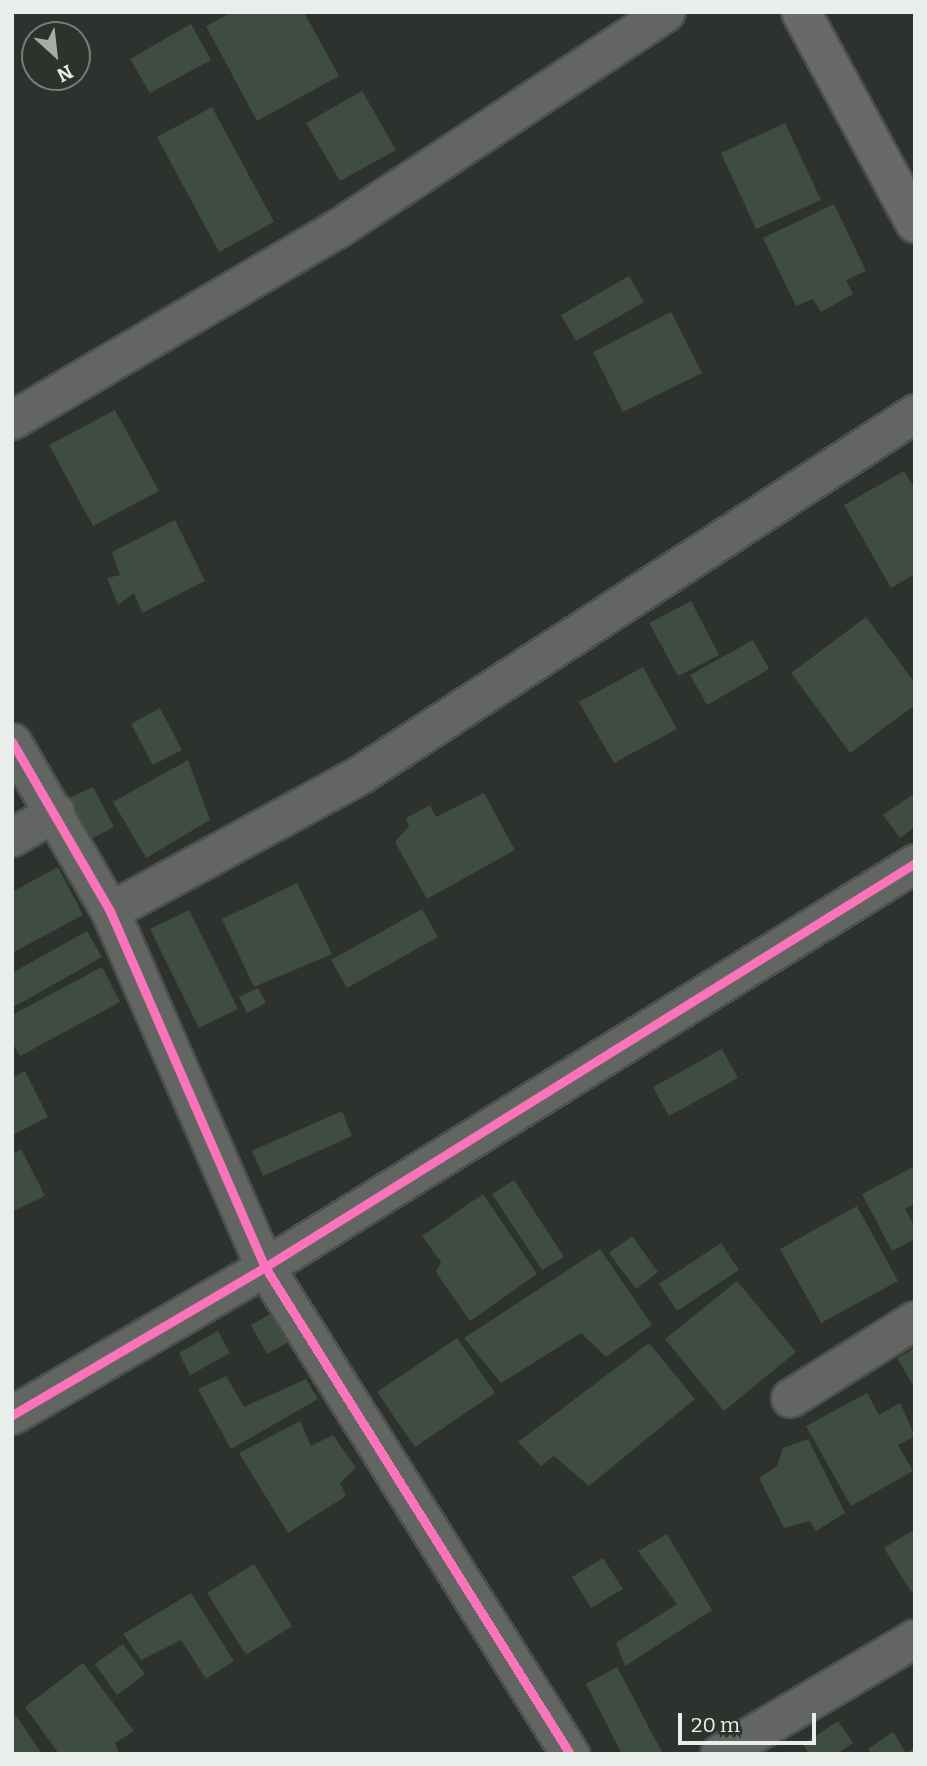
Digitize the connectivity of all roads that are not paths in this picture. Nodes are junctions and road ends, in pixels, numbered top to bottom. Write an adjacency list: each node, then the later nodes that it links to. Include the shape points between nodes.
1 (666, 12): 5 (street, via 335,230)
2 (801, 12): 3 (street)
3 (915, 223)
4 (915, 413): 10 (street, via 360,774)
5 (12, 420)
6 (12, 742): 7 (street)
7 (55, 812): 8 (street); 10 (street)
8 (12, 837)
9 (915, 863): 11 (street)
10 (110, 911): 11 (street)
11 (265, 1267): 14 (street); 16 (street)
12 (915, 1320): 13 (street)
13 (790, 1398)
14 (12, 1415)
15 (915, 1638): 17 (street)
16 (570, 1754)
17 (719, 1754)

